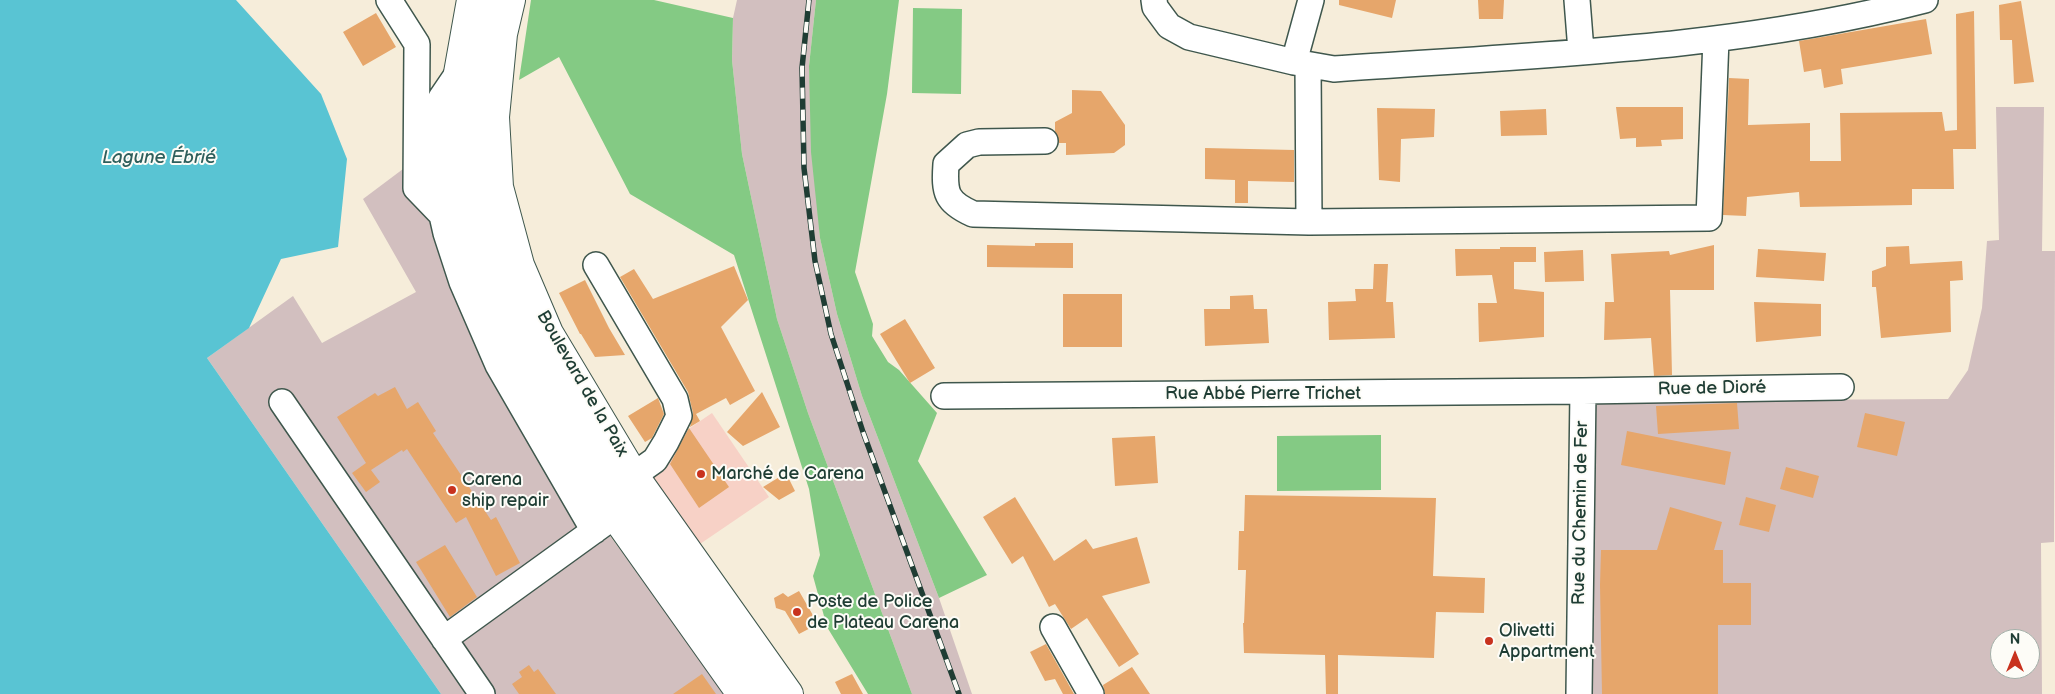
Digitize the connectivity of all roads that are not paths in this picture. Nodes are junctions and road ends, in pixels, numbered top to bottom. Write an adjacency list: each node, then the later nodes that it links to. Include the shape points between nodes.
1 (389, 0): 14 (street, via 417,44 416,188)
2 (471, 0): 12 (main road, Boulevard de la Paix)
3 (490, 0): 22 (street, Boulevard de la Paix, via 478,78 474,152 485,222 498,276 527,343 596,457)
4 (511, 0): 21 (main road, Boulevard de la Paix, via 503,34 495,117 499,187 520,265 549,332)
5 (1154, 0): 11 (street, via 1155,7 1169,26 1189,37)
6 (1310, 0): 11 (street)
7 (1577, 0): 10 (street)
8 (1925, 0): 9 (street, via 1801,27)
9 (1716, 39): 10 (street); 15 (street, via 1709,218)
10 (1581, 51): 11 (street, via 1334,69)
11 (1301, 64): 15 (street)
12 (458, 73): 14 (street, via 441,98 437,169 438,202); 22 (main road, Boulevard de la Paix, via 457,146 466,224 479,278 516,355 577,463)
13 (1045, 141): 15 (street, via 967,145 946,164 947,191 956,206 973,214)
14 (442, 215): 22 (street, via 462,282 498,366)
15 (1309, 222)
16 (596, 265): 21 (street, via 678,407 676,424 655,460)
17 (1841, 387): 18 (street, Rue de Dioré)
18 (1583, 391): 19 (street, Rue Abbé Pierre Trichet); 31 (street, Rue du Chemin de Fer)
19 (944, 396)
20 (282, 402): 25 (street)
21 (634, 475): 23 (main road, Boulevard de la Paix)
22 (615, 521): 23 (street); 25 (street); 27 (main road, Boulevard de la Paix)
23 (701, 582): 28 (street, Boulevard de la Paix); 29 (main road, Boulevard de la Paix)
24 (1053, 627): 30 (street)
25 (444, 639): 26 (street)
26 (482, 694)
27 (742, 694)
28 (763, 694)
29 (789, 694)
30 (1091, 694)
31 (1579, 694)

